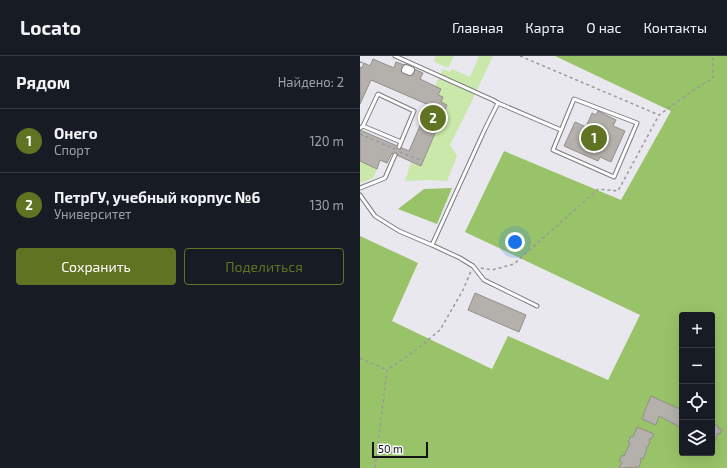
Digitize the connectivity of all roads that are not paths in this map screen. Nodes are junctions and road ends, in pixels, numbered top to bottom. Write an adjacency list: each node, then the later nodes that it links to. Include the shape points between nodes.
1 (395, 56): 2 (lane)
2 (498, 104): 4 (lane); 10 (lane)
3 (362, 127): 5 (lane); 5 (lane, via 378,94 414,111)
4 (561, 130): 4 (lane, via 574,99 637,123 614,177 553,150)
5 (400, 142): 6 (lane)
6 (398, 147)
7 (395, 155): 8 (lane, via 385,178)
8 (360, 188)
9 (360, 195): 10 (lane, via 375,216 398,231)
10 (432, 245): 11 (lane, via 473,266 484,280)
11 (537, 306)

